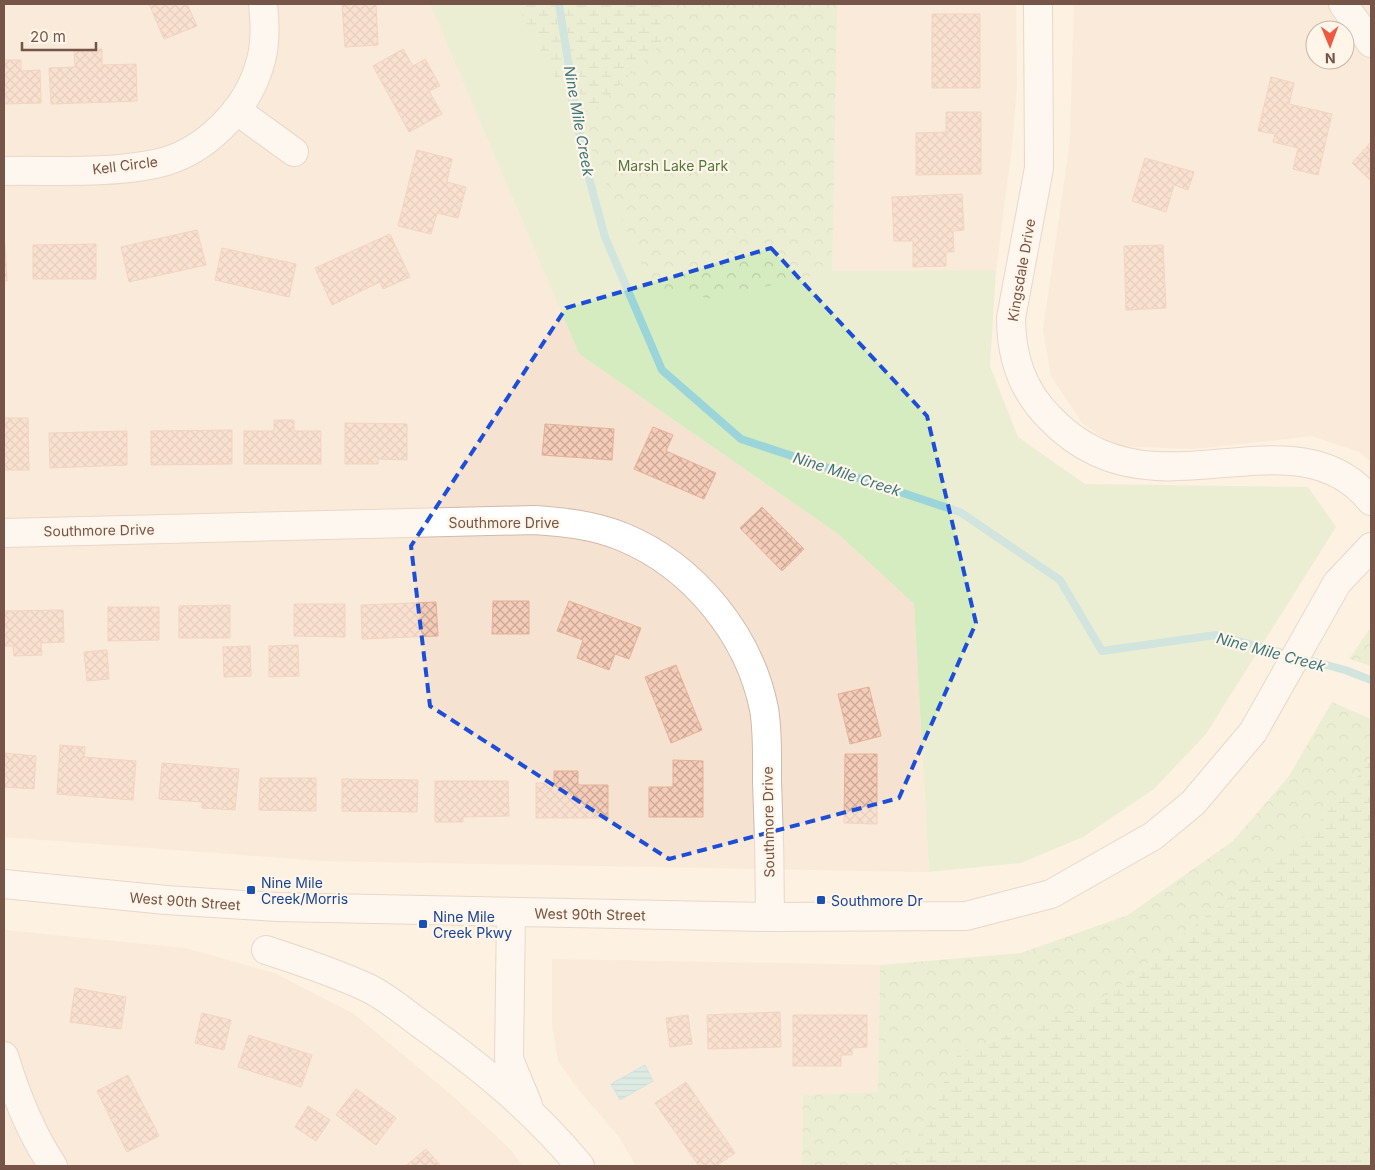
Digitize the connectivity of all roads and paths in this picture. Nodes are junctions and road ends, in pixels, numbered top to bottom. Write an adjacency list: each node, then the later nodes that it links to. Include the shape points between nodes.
1 (263, 4): 5 (street, Kell Circle, via 265,22 261,60 246,97)
2 (1038, 4): 8 (street, Kingsdale Drive, via 1039,168 1011,318 1011,341 1020,375 1036,404 1061,431 1091,451 1124,462 1157,467 1280,460 1311,462 1338,473 1362,490)
3 (1343, 4): 4 (street)
4 (1371, 43)
5 (236, 110): 6 (street); 7 (street, Kell Circle, via 222,127 192,150 156,164 116,169)
6 (294, 152)
7 (4, 172)
8 (1371, 501)
9 (4, 533): 13 (street, Southmore Drive, via 534,520 578,523 623,537 664,560 700,588 729,624 750,666 764,709)
10 (1371, 547): 13 (street, West 90th Street, via 1338,584 1253,732 1193,803 1153,836 1051,894 966,916)
11 (4, 884): 12 (street, West 90th Street, via 250,905)
12 (511, 912): 13 (street, West 90th Street); 16 (street, via 509,1060)
13 (770, 917)
14 (266, 950): 16 (street, via 322,968 368,988 479,1066)
15 (4, 1056): 17 (street, via 22,1110)
16 (531, 1112): 18 (street)
17 (53, 1166)
18 (580, 1166)

